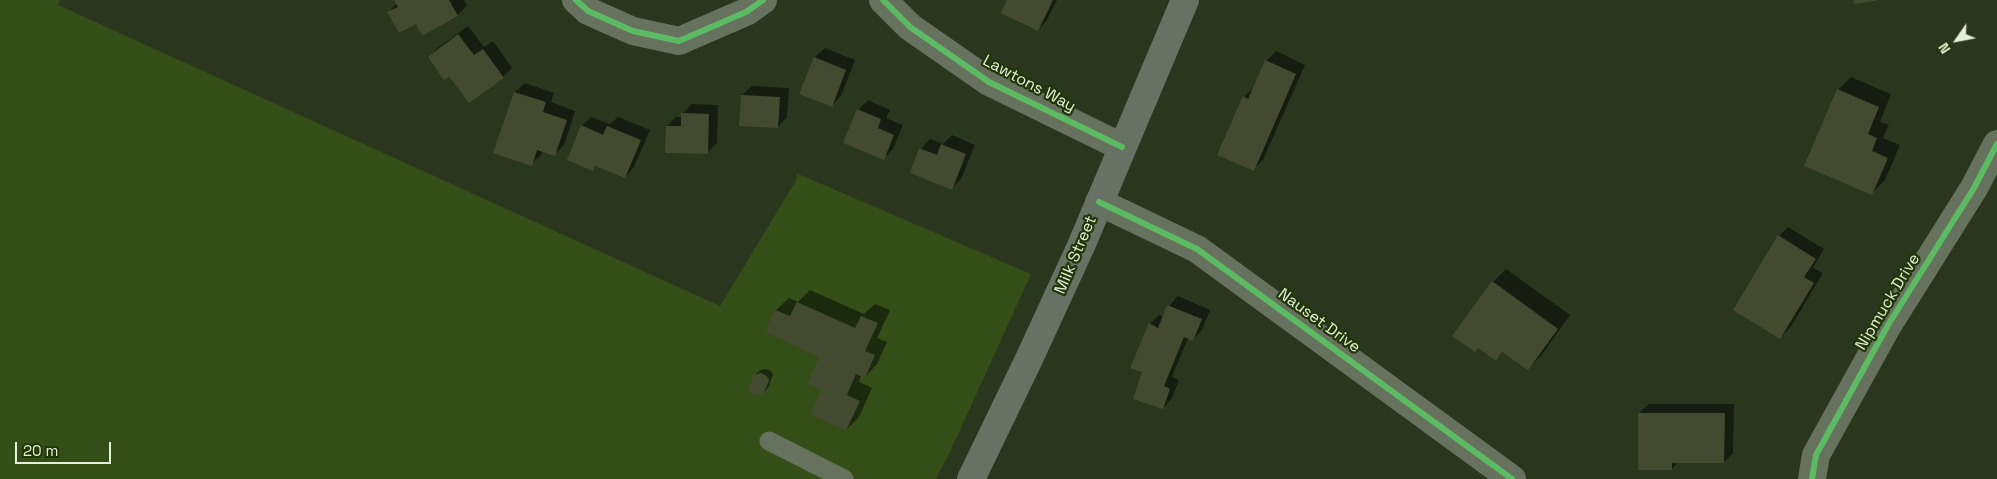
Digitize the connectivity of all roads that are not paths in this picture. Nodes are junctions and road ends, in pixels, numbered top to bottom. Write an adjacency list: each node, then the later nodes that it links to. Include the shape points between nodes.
1 (576, 0): 2 (street, via 588,11 633,31 679,40 746,12)
2 (763, 0)
3 (883, 0): 6 (street, Lawtons Way, via 910,27 989,82)
4 (1185, 0): 6 (main road, Milk Street)
5 (1997, 144): 12 (street, Nipmuck Drive, via 1974,188 1888,325 1816,455)
6 (1122, 147): 7 (main road, Milk Street)
7 (1099, 202): 10 (main road, Milk Street, via 1056,303); 11 (street, Nauset Drive, via 1197,249)
8 (769, 440): 9 (lane)
9 (844, 479)
10 (971, 479)
11 (1512, 479)
12 (1812, 479)

